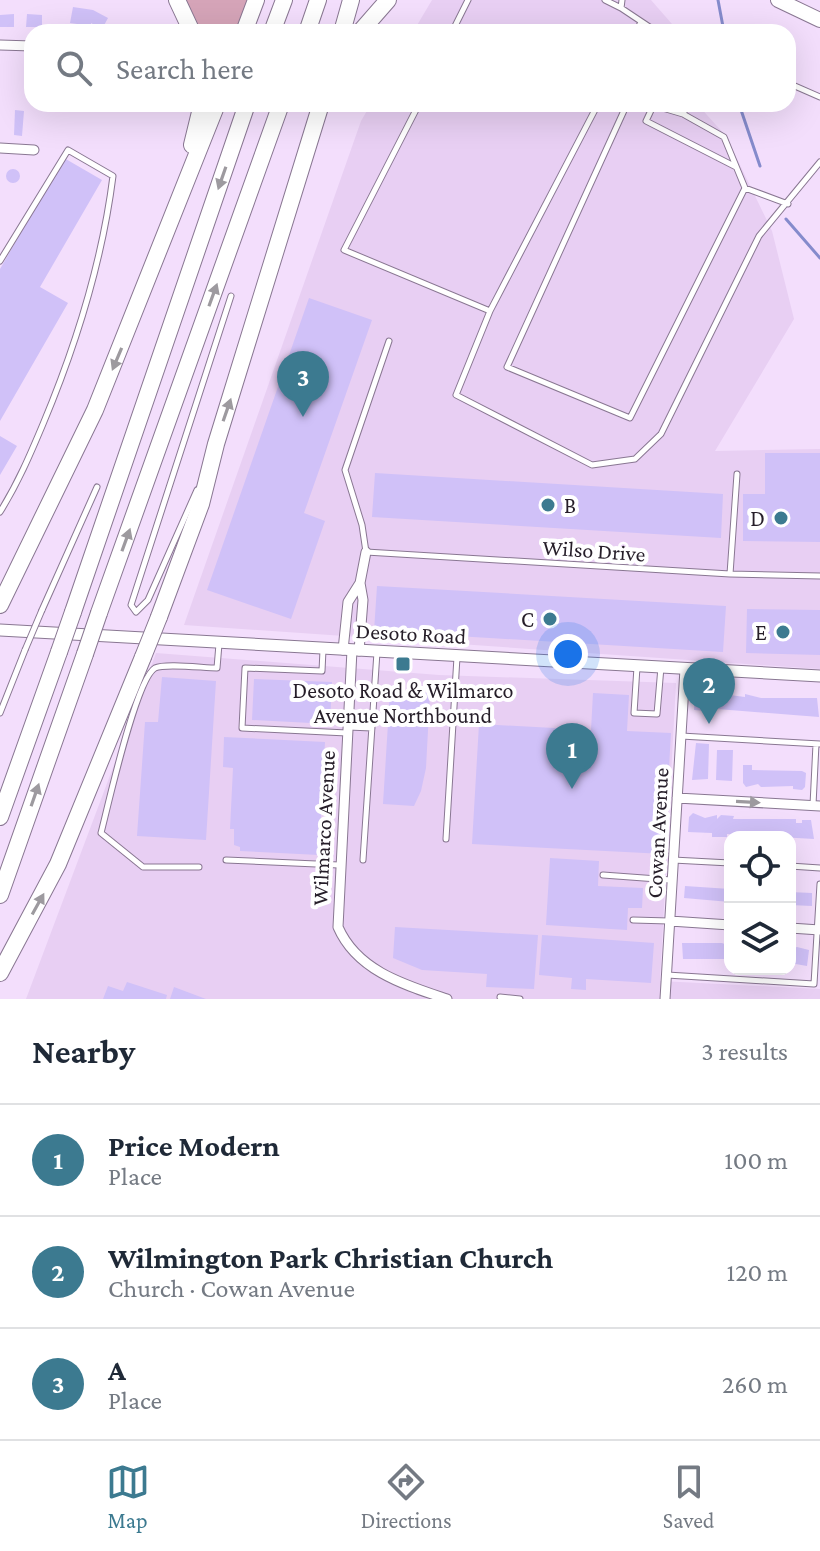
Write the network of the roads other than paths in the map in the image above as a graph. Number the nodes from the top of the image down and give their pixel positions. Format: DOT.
graph roads {
  1 [pos="177,0"];
  2 [pos="256,0"];
  3 [pos="284,0"];
  4 [pos="318,0"];
  5 [pos="351,0"];
  6 [pos="388,0"];
  7 [pos="468,0"];
  8 [pos="605,0"];
  9 [pos="622,0"];
  10 [pos="778,0"];
  11 [pos="621,8"];
  12 [pos="820,20"];
  13 [pos="641,22"];
  14 [pos="188,24"];
  15 [pos="247,24"];
  16 [pos="275,24"];
  17 [pos="310,24"];
  18 [pos="344,24"];
  19 [pos="367,24"];
  20 [pos="456,24"];
  21 [pos="644,24"];
  22 [pos="0,45"];
  23 [pos="24,46"];
  24 [pos="796,86"];
  25 [pos="820,97"];
  26 [pos="200,112"];
  27 [pos="214,112"];
  28 [pos="244,112"];
  29 [pos="278,112"];
  30 [pos="320,112"];
  31 [pos="415,112"];
  32 [pos="594,112"];
  33 [pos="623,112"];
  34 [pos="651,112"];
  35 [pos="679,112"];
  36 [pos="683,114"];
  37 [pos="0,148"];
  38 [pos="34,150"];
  39 [pos="820,162"];
  40 [pos="737,168"];
  41 [pos="745,188"];
  42 [pos="788,204"];
  43 [pos="0,261"];
  44 [pos="231,296"];
  45 [pos="490,311"];
  46 [pos="130,327"];
  47 [pos="389,341"];
  48 [pos="216,444"];
  49 [pos="737,474"];
  50 [pos="97,487"];
  51 [pos="0,512"];
  52 [pos="366,552"];
  53 [pos="730,574"];
  54 [pos="820,576"];
  55 [pos="360,583"];
  56 [pos="0,605"];
  57 [pos="0,630"];
  58 [pos="219,643"];
  59 [pos="323,649"];
  60 [pos="351,650"];
  61 [pos="377,651"];
  62 [pos="457,656"];
  63 [pos="637,666"];
  64 [pos="661,667"];
  65 [pos="685,669"];
  66 [pos="820,676"];
  67 [pos="0,713"];
  68 [pos="372,728"];
  69 [pos="347,730"];
  70 [pos="681,736"];
  71 [pos="818,744"];
  72 [pos="677,798"];
  73 [pos="816,806"];
  74 [pos="0,817"];
  75 [pos="446,839"];
  76 [pos="226,860"];
  77 [pos="363,860"];
  78 [pos="673,860"];
  79 [pos="724,863"];
  80 [pos="339,865"];
  81 [pos="796,866"];
  82 [pos="199,867"];
  83 [pos="820,868"];
  84 [pos="603,875"];
  85 [pos="672,880"];
  86 [pos="820,884"];
  87 [pos="0,895"];
  88 [pos="633,920"];
  89 [pos="670,921"];
  90 [pos="724,925"];
  91 [pos="796,928"];
  92 [pos="819,930"];
  93 [pos="0,973"];
  94 [pos="666,975"];
  95 [pos="500,997"];
  96 [pos="447,999"];
  97 [pos="520,999"];
  98 [pos="665,999"];
  1 -- 14 [label="highway"];
  2 -- 15 [label="highway"];
  3 -- 16 [label="highway"];
  4 -- 17 [label="highway"];
  5 -- 18 [label="highway"];
  6 -- 19 [label="highway"];
  7 -- 20 [label="lane"];
  8 -- 11 [label="lane"];
  9 -- 11 [label="lane"];
  10 -- 12 [label="main road"];
  11 -- 13 [label="lane"];
  13 -- 21 [label="lane"];
  22 -- 23 [label="street"];
  24 -- 25 [label="lane"];
  26 -- 46 [label="highway"];
  27 -- 46 [label="highway"];
  28 -- 74 [label="highway, one-way, bridge"];
  87 -- 29 [label="highway, one-way, bridge"];
  48 -- 30 [label="highway, one-way"];
  31 -- 45 [label="lane"];
  32 -- 45 [label="lane"];
  33 -- 41 [label="lane"];
  34 -- 40 [label="lane"];
  35 -- 36 [label="lane"];
  36 -- 40 [label="lane"];
  37 -- 38 [label="street"];
  39 -- 42 [label="lane"];
  40 -- 41 [label="lane"];
  41 -- 42 [label="lane"];
  42 -- 45 [label="lane"];
  43 -- 51 [label="lane"];
  44 -- 48 [label="lane"];
  46 -- 56 [label="highway, one-way"];
  47 -- 52 [label="lane, Wilmarco Avenue"];
  93 -- 48 [label="highway, one-way, bridge"];
  49 -- 53 [label="lane"];
  50 -- 67 [label="lane, bridge"];
  52 -- 53 [label="lane, Wilso Drive"];
  52 -- 55 [label="street, Wilmarco Avenue"];
  53 -- 54 [label="lane, Wilso Drive"];
  55 -- 60 [label="street, Wilmarco Avenue"];
  55 -- 60 [label="street, Wilmarco Avenue"];
  57 -- 58 [label="street, Desoto Road"];
  58 -- 59 [label="street, Desoto Road"];
  58 -- 82 [label="lane"];
  59 -- 60 [label="street, Desoto Road"];
  59 -- 69 [label="lane"];
  60 -- 61 [label="street, Desoto Road"];
  60 -- 69 [label="street, Wilmarco Avenue"];
  61 -- 62 [label="street, Desoto Road"];
  61 -- 68 [label="lane"];
  62 -- 63 [label="street, Desoto Road"];
  62 -- 75 [label="lane"];
  63 -- 64 [label="street, Desoto Road"];
  63 -- 64 [label="lane"];
  64 -- 65 [label="street, Desoto Road"];
  65 -- 66 [label="street, Desoto Road"];
  65 -- 70 [label="street, Cowan Avenue"];
  68 -- 69 [label="lane"];
  68 -- 77 [label="lane"];
  69 -- 80 [label="street, Wilmarco Avenue"];
  70 -- 71 [label="lane"];
  70 -- 72 [label="street, Cowan Avenue"];
  71 -- 73 [label="lane"];
  72 -- 73 [label="street, one-way"];
  72 -- 78 [label="street, Cowan Avenue"];
  76 -- 80 [label="lane"];
  78 -- 79 [label="lane"];
  78 -- 85 [label="street, Cowan Avenue"];
  80 -- 96 [label="street, Wilmarco Avenue"];
  81 -- 83 [label="lane"];
  84 -- 85 [label="lane"];
  85 -- 89 [label="street, Cowan Avenue"];
  86 -- 92 [label="lane"];
  88 -- 89 [label="lane"];
  89 -- 90 [label="street"];
  89 -- 94 [label="street, Cowan Avenue"];
  91 -- 92 [label="street"];
  92 -- 94 [label="lane"];
  94 -- 98 [label="street, Cowan Avenue"];
  95 -- 97 [label="lane"];
}
